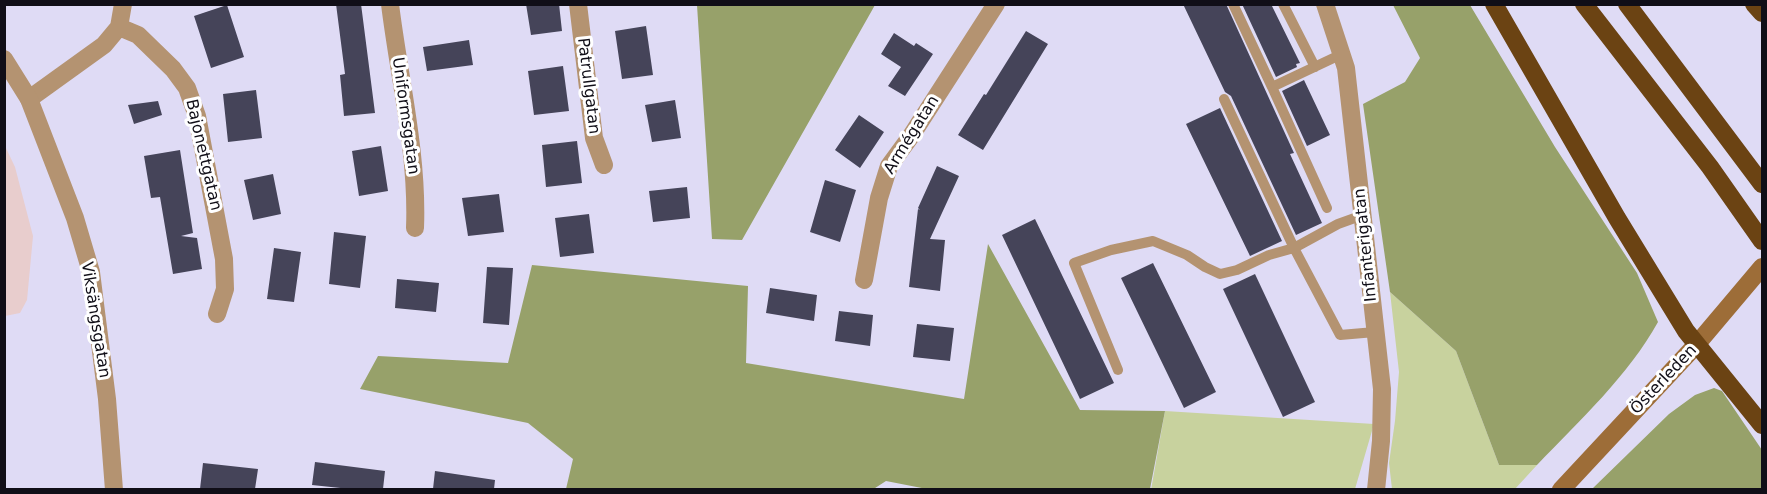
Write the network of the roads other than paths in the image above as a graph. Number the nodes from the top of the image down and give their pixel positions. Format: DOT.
graph roads {
  1 [pos="123,4"];
  2 [pos="390,4"];
  3 [pos="578,4"];
  4 [pos="996,4"];
  5 [pos="1233,4"];
  6 [pos="1283,4"];
  7 [pos="1325,4"];
  8 [pos="1494,4"];
  9 [pos="1584,4"];
  10 [pos="1627,4"];
  11 [pos="1754,4"];
  12 [pos="1762,13"];
  13 [pos="119,27"];
  14 [pos="1342,54"];
  15 [pos="4,59"];
  16 [pos="1315,67"];
  17 [pos="1272,87"];
  18 [pos="29,99"];
  19 [pos="1224,99"];
  20 [pos="604,165"];
  21 [pos="1762,184"];
  22 [pos="1328,207"];
  23 [pos="1363,215"];
  24 [pos="415,228"];
  25 [pos="1762,241"];
  26 [pos="1294,248"];
  27 [pos="1762,267"];
  28 [pos="864,280"];
  29 [pos="216,314"];
  30 [pos="1375,332"];
  31 [pos="1697,344"];
  32 [pos="1118,370"];
  33 [pos="1762,425"];
  34 [pos="114,489"];
  35 [pos="1376,489"];
  36 [pos="1561,489"];
  1 -- 13 [label="street"];
  2 -- 24 [label="street, Uniformsgatan"];
  3 -- 20 [label="street, Patrullgatan"];
  4 -- 28 [label="street, Armégatan"];
  5 -- 17 [label="lane"];
  6 -- 16 [label="lane"];
  7 -- 14 [label="street, Infanterigatan"];
  8 -- 31 [label="highway"];
  9 -- 25 [label="highway"];
  10 -- 21 [label="highway"];
  11 -- 12 [label="highway"];
  13 -- 18 [label="street"];
  13 -- 29 [label="street, Bajonettgatan"];
  14 -- 16 [label="lane"];
  14 -- 23 [label="street, Infanterigatan"];
  15 -- 18 [label="street, Viksängsgatan"];
  16 -- 17 [label="lane"];
  17 -- 22 [label="lane"];
  18 -- 34 [label="street, Viksängsgatan"];
  19 -- 26 [label="lane"];
  23 -- 26 [label="lane"];
  23 -- 30 [label="street, Infanterigatan"];
  26 -- 30 [label="lane"];
  26 -- 32 [label="lane"];
  27 -- 31 [label="main road, Österleden"];
  30 -- 35 [label="street, Infanterigatan"];
  31 -- 33 [label="highway"];
  31 -- 36 [label="main road, Österleden"];
}
